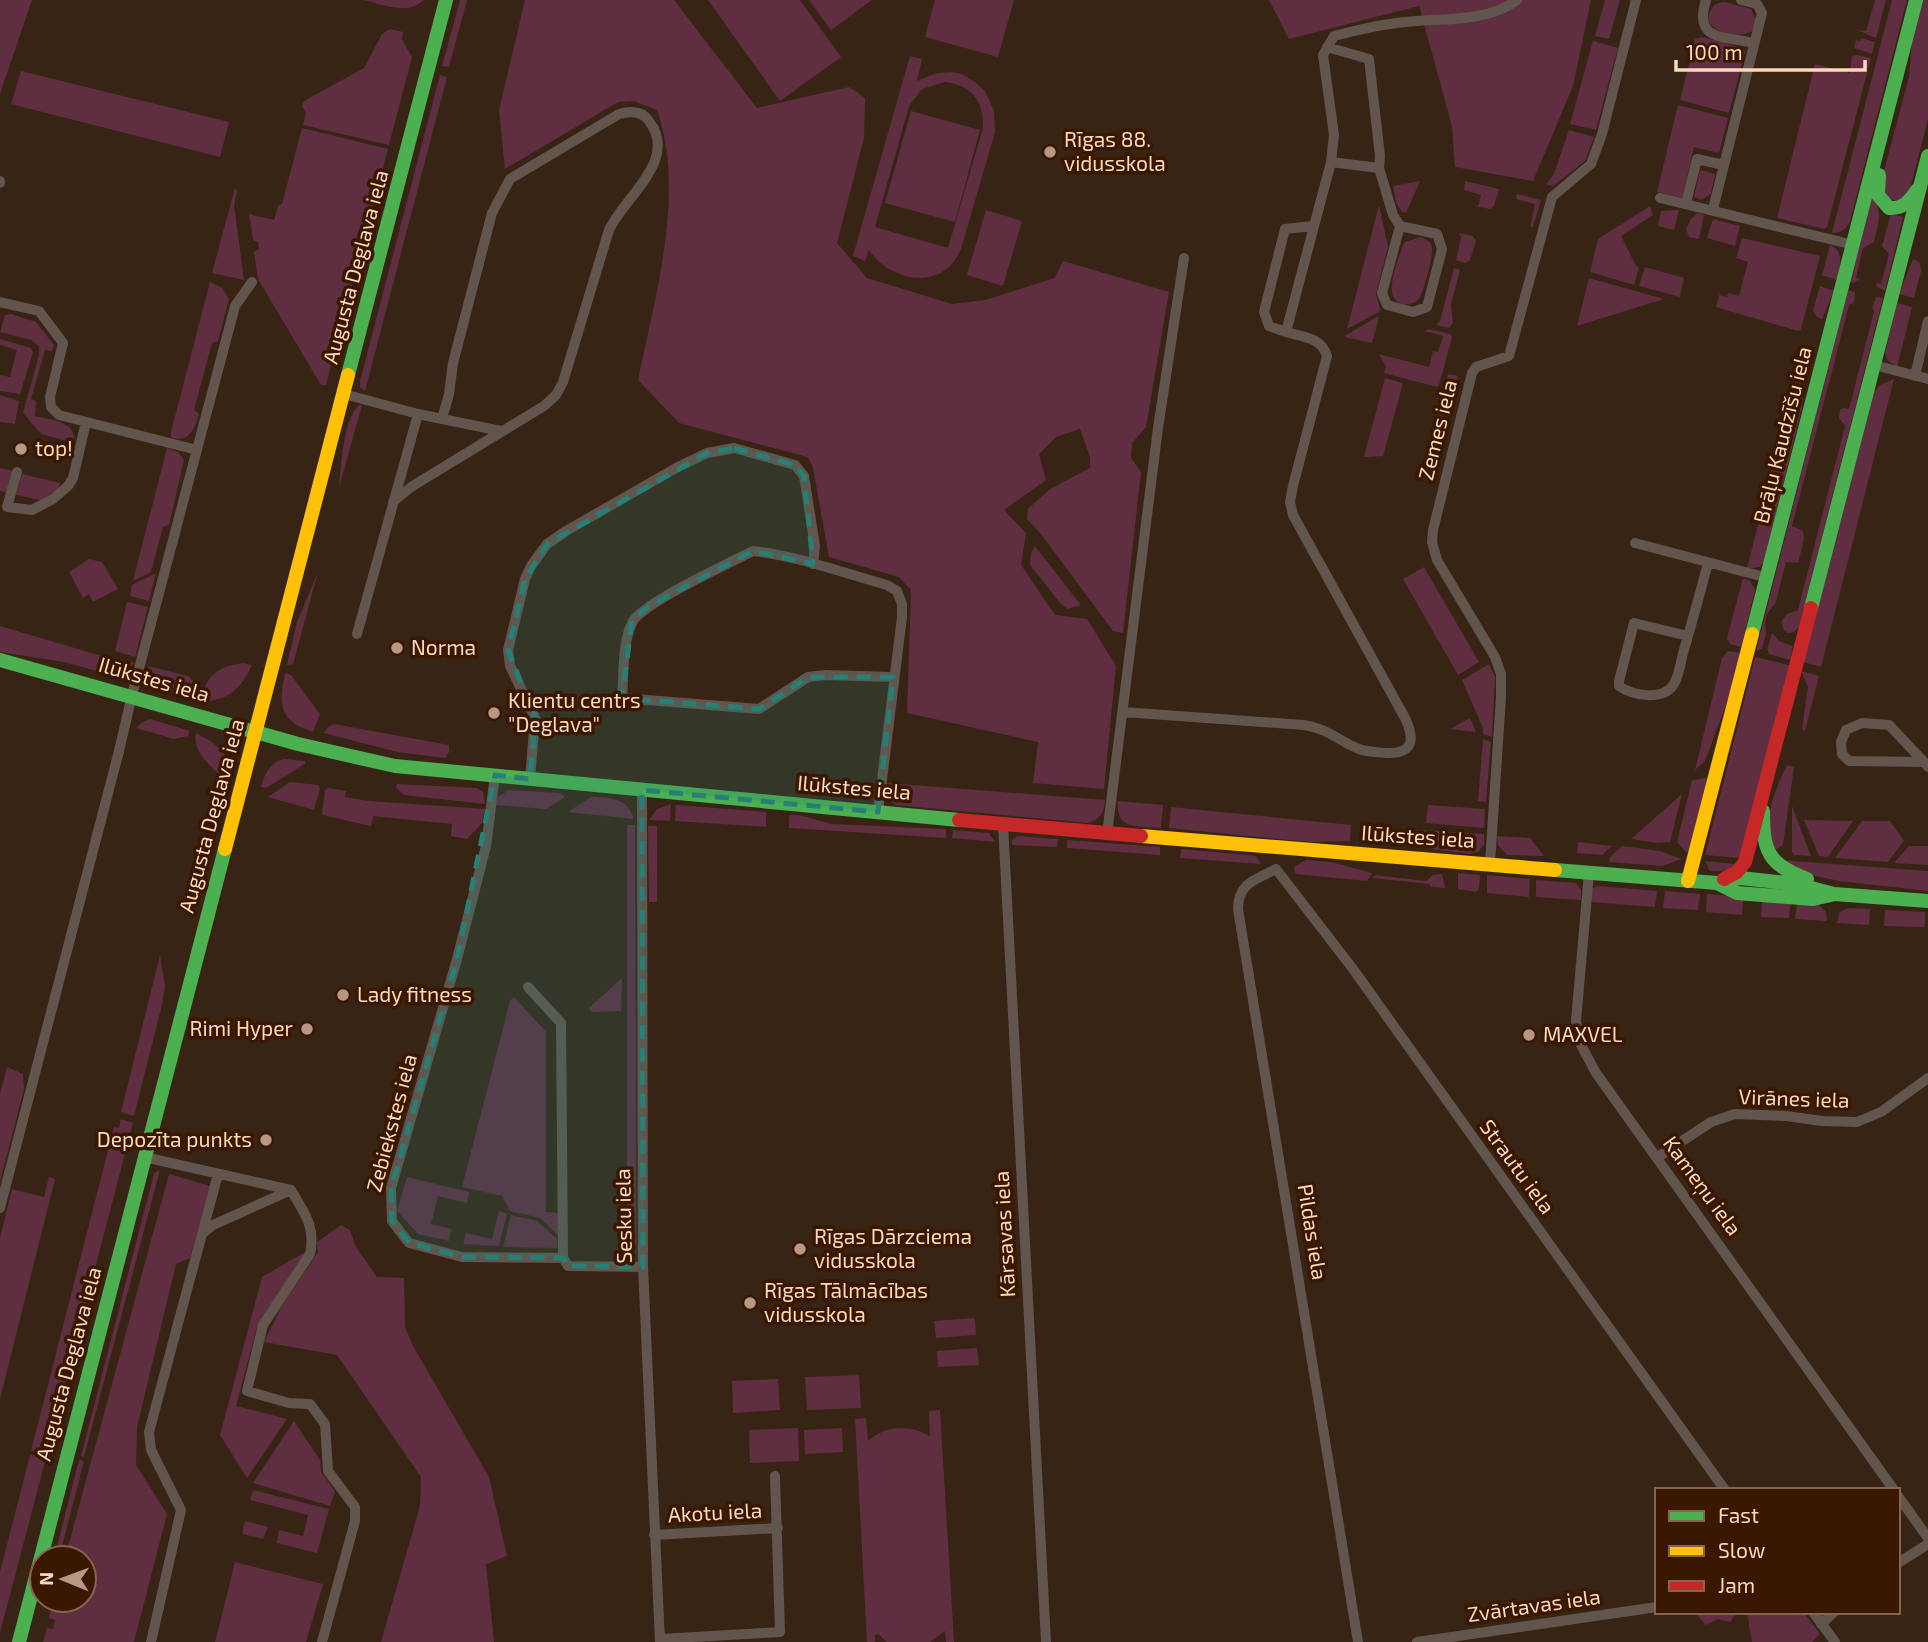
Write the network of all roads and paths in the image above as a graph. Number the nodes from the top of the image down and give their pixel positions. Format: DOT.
graph roads {
  1 [pos="446,0"];
  2 [pos="1517,0"];
  3 [pos="1636,0"];
  4 [pos="1706,0"];
  5 [pos="1741,0"];
  6 [pos="1916,0"];
  7 [pos="1754,43"];
  8 [pos="1327,47"];
  9 [pos="1901,61"];
  10 [pos="1928,156"];
  11 [pos="1331,162"];
  12 [pos="1724,165"];
  13 [pos="1379,168"];
  14 [pos="1920,186"];
  15 [pos="1660,198"];
  16 [pos="1686,203"];
  17 [pos="1713,209"];
  18 [pos="1313,226"];
  19 [pos="1401,226"];
  20 [pos="1854,245"];
  21 [pos="1184,258"];
  22 [pos="252,282"];
  23 [pos="0,302"];
  24 [pos="1928,321"];
  25 [pos="1286,331"];
  26 [pos="1874,365"];
  27 [pos="1915,376"];
  28 [pos="1928,379"];
  29 [pos="344,394"];
  30 [pos="418,414"];
  31 [pos="442,419"];
  32 [pos="86,422"];
  33 [pos="501,431"];
  34 [pos="197,450"];
  35 [pos="17,472"];
  36 [pos="393,502"];
  37 [pos="1635,542"];
  38 [pos="1709,563"];
  39 [pos="813,564"];
  40 [pos="1768,578"];
  41 [pos="357,634"];
  42 [pos="1688,636"];
  43 [pos="0,660"];
  44 [pos="893,677"];
  45 [pos="132,695"];
  46 [pos="1123,712"];
  47 [pos="256,731"];
  48 [pos="1926,765"];
  49 [pos="495,775"];
  50 [pos="530,779"];
  51 [pos="642,790"];
  52 [pos="1763,796"];
  53 [pos="877,812"];
  54 [pos="1003,824"];
  55 [pos="1107,834"];
  56 [pos="1278,847"];
  57 [pos="1490,863"];
  58 [pos="1276,869"];
  59 [pos="1589,873"];
  60 [pos="1688,881"];
  61 [pos="1717,883"];
  62 [pos="1834,894"];
  63 [pos="1928,901"];
  64 [pos="528,987"];
  65 [pos="1928,1078"];
  66 [pos="144,1157"];
  67 [pos="1658,1157"];
  68 [pos="218,1174"];
  69 [pos="291,1190"];
  70 [pos="0,1208"];
  71 [pos="202,1234"];
  72 [pos="563,1258"];
  73 [pos="643,1267"];
  74 [pos="775,1476"];
  75 [pos="1724,1488"];
  76 [pos="1893,1488"];
  77 [pos="1900,1499"];
  78 [pos="778,1528"];
  79 [pos="654,1535"];
  80 [pos="1928,1538"];
  81 [pos="1928,1544"];
  82 [pos="1900,1562"];
  83 [pos="1655,1607"];
  84 [pos="1814,1614"];
  85 [pos="1833,1614"];
  86 [pos="1821,1624"];
  87 [pos="660,1641"];
  88 [pos="19,1642"];
  89 [pos="151,1642"];
  90 [pos="323,1642"];
  91 [pos="1046,1642"];
  92 [pos="1358,1642"];
  93 [pos="1417,1642"];
  94 [pos="1835,1642"];
  1 -- 29 [label="street, Augusta Deglava iela"];
  2 -- 8 [label="street"];
  3 -- 57 [label="street, Zemes iela"];
  4 -- 7 [label="street"];
  5 -- 7 [label="street"];
  6 -- 9 [label="street, Brāļu Kaudzīšu iela"];
  7 -- 12 [label="street"];
  8 -- 11 [label="street"];
  8 -- 13 [label="street"];
  9 -- 14 [label="street"];
  9 -- 20 [label="street, Brāļu Kaudzīšu iela"];
  10 -- 14 [label="street"];
  11 -- 13 [label="street"];
  11 -- 18 [label="street"];
  12 -- 16 [label="street"];
  12 -- 17 [label="street"];
  13 -- 19 [label="street"];
  14 -- 26 [label="street"];
  15 -- 16 [label="street"];
  16 -- 17 [label="street"];
  17 -- 20 [label="street"];
  18 -- 25 [label="street"];
  18 -- 25 [label="street"];
  19 -- 19 [label="street"];
  20 -- 40 [label="street, Brāļu Kaudzīšu iela"];
  21 -- 46 [label="street"];
  22 -- 34 [label="street"];
  23 -- 32 [label="street"];
  24 -- 27 [label="street"];
  25 -- 46 [label="street"];
  26 -- 27 [label="street"];
  26 -- 52 [label="street"];
  27 -- 28 [label="street"];
  29 -- 30 [label="street"];
  29 -- 47 [label="street, Augusta Deglava iela"];
  30 -- 31 [label="street"];
  30 -- 36 [label="street"];
  31 -- 33 [label="street"];
  31 -- 33 [label="street"];
  32 -- 34 [label="street"];
  32 -- 35 [label="street"];
  33 -- 36 [label="street"];
  34 -- 45 [label="street"];
  36 -- 41 [label="street"];
  37 -- 38 [label="street"];
  38 -- 40 [label="street"];
  38 -- 42 [label="street"];
  39 -- 44 [label="street"];
  39 -- 44 [label="street"];
  39 -- 50 [label="street"];
  40 -- 60 [label="street, Brāļu Kaudzīšu iela"];
  42 -- 42 [label="street"];
  43 -- 45 [label="street, Ilūkstes iela"];
  44 -- 53 [label="street"];
  45 -- 47 [label="street, Ilūkstes iela"];
  45 -- 70 [label="street"];
  46 -- 55 [label="street"];
  47 -- 49 [label="street, Ilūkstes iela"];
  47 -- 66 [label="street, Augusta Deglava iela"];
  48 -- 48 [label="street"];
  49 -- 50 [label="street, Ilūkstes iela"];
  49 -- 72 [label="street, Zebiekstes iela"];
  50 -- 51 [label="street, Ilūkstes iela"];
  51 -- 53 [label="street, Ilūkstes iela"];
  51 -- 73 [label="street, Sesku iela"];
  52 -- 61 [label="street"];
  52 -- 62 [label="street"];
  53 -- 54 [label="street, Ilūkstes iela"];
  54 -- 55 [label="street, Ilūkstes iela"];
  54 -- 91 [label="street, Kārsavas iela"];
  55 -- 56 [label="street, Ilūkstes iela"];
  56 -- 57 [label="street, Ilūkstes iela"];
  56 -- 58 [label="street"];
  57 -- 59 [label="street, Ilūkstes iela"];
  58 -- 75 [label="street, Strautu iela"];
  58 -- 92 [label="street, Pildas iela"];
  59 -- 60 [label="street, Ilūkstes iela"];
  59 -- 67 [label="street, Kameņu iela"];
  60 -- 61 [label="street, Ilūkstes iela"];
  61 -- 62 [label="street, Ilūkstes iela"];
  62 -- 63 [label="street, Ilūkstes iela"];
  64 -- 72 [label="street"];
  65 -- 67 [label="street, Virānes iela"];
  66 -- 68 [label="street"];
  66 -- 88 [label="street, Augusta Deglava iela"];
  67 -- 76 [label="street, Kameņu iela"];
  68 -- 69 [label="street"];
  68 -- 71 [label="street"];
  69 -- 71 [label="street"];
  69 -- 90 [label="street"];
  71 -- 89 [label="street"];
  72 -- 73 [label="street, Zebiekstes iela"];
  73 -- 79 [label="street, Sesku iela"];
  74 -- 78 [label="street, Akotu iela"];
  77 -- 80 [label="street"];
  78 -- 79 [label="street, Akotu iela"];
  78 -- 87 [label="street, Akotu iela"];
  79 -- 87 [label="street, Sesku iela"];
  81 -- 82 [label="street"];
  83 -- 93 [label="street, Zvārtavas iela"];
  84 -- 86 [label="street"];
  85 -- 86 [label="street"];
  86 -- 94 [label="street"];
}
